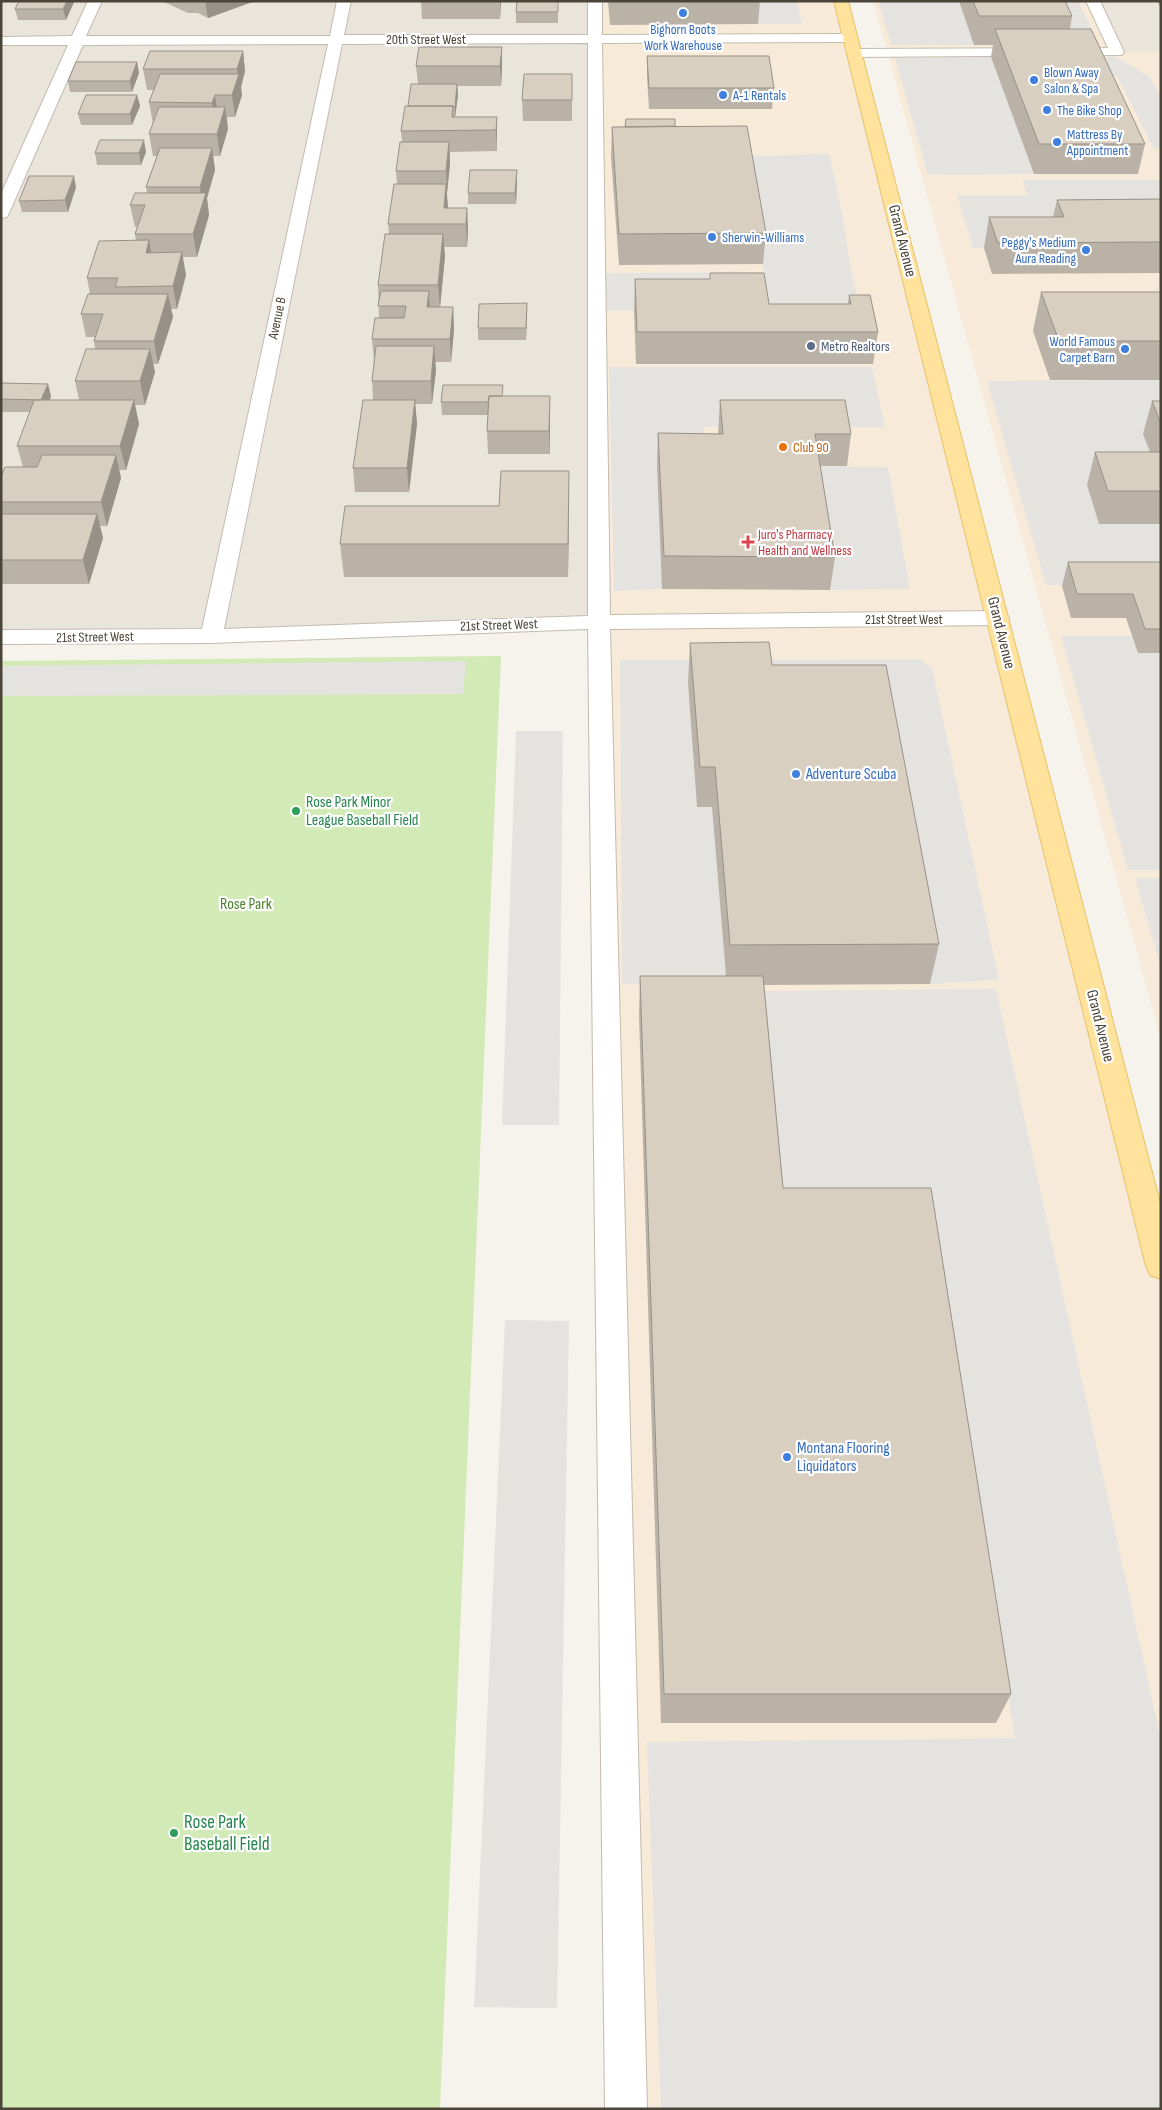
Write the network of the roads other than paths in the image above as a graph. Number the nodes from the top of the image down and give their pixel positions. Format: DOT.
graph roads {
  1 [pos="94,1"];
  2 [pos="344,1"];
  3 [pos="595,1"];
  4 [pos="841,1"];
  5 [pos="1093,1"];
  6 [pos="595,38"];
  7 [pos="335,39"];
  8 [pos="1,41"];
  9 [pos="76,41"];
  10 [pos="852,46"];
  11 [pos="1,213"];
  12 [pos="998,618"];
  13 [pos="599,622"];
  14 [pos="212,636"];
  15 [pos="1,638"];
  16 [pos="1161,1266"];
  17 [pos="626,2109"];
  1 -- 9 [label="street"];
  2 -- 7 [label="street, Avenue B"];
  3 -- 6 [label="street"];
  4 -- 10 [label="main road, Grand Avenue"];
  5 -- 10 [label="street, 20th Street West"];
  6 -- 7 [label="street, 20th Street West"];
  6 -- 10 [label="street, 20th Street West"];
  6 -- 13 [label="street"];
  7 -- 9 [label="street, 20th Street West"];
  7 -- 14 [label="street, Avenue B"];
  8 -- 9 [label="street, 20th Street West"];
  9 -- 11 [label="street"];
  10 -- 12 [label="main road, Grand Avenue"];
  12 -- 13 [label="street, 21st Street West"];
  12 -- 16 [label="main road, Grand Avenue"];
  13 -- 14 [label="street, 21st Street West"];
  13 -- 17 [label="street"];
  14 -- 15 [label="street, 21st Street West"];
}
